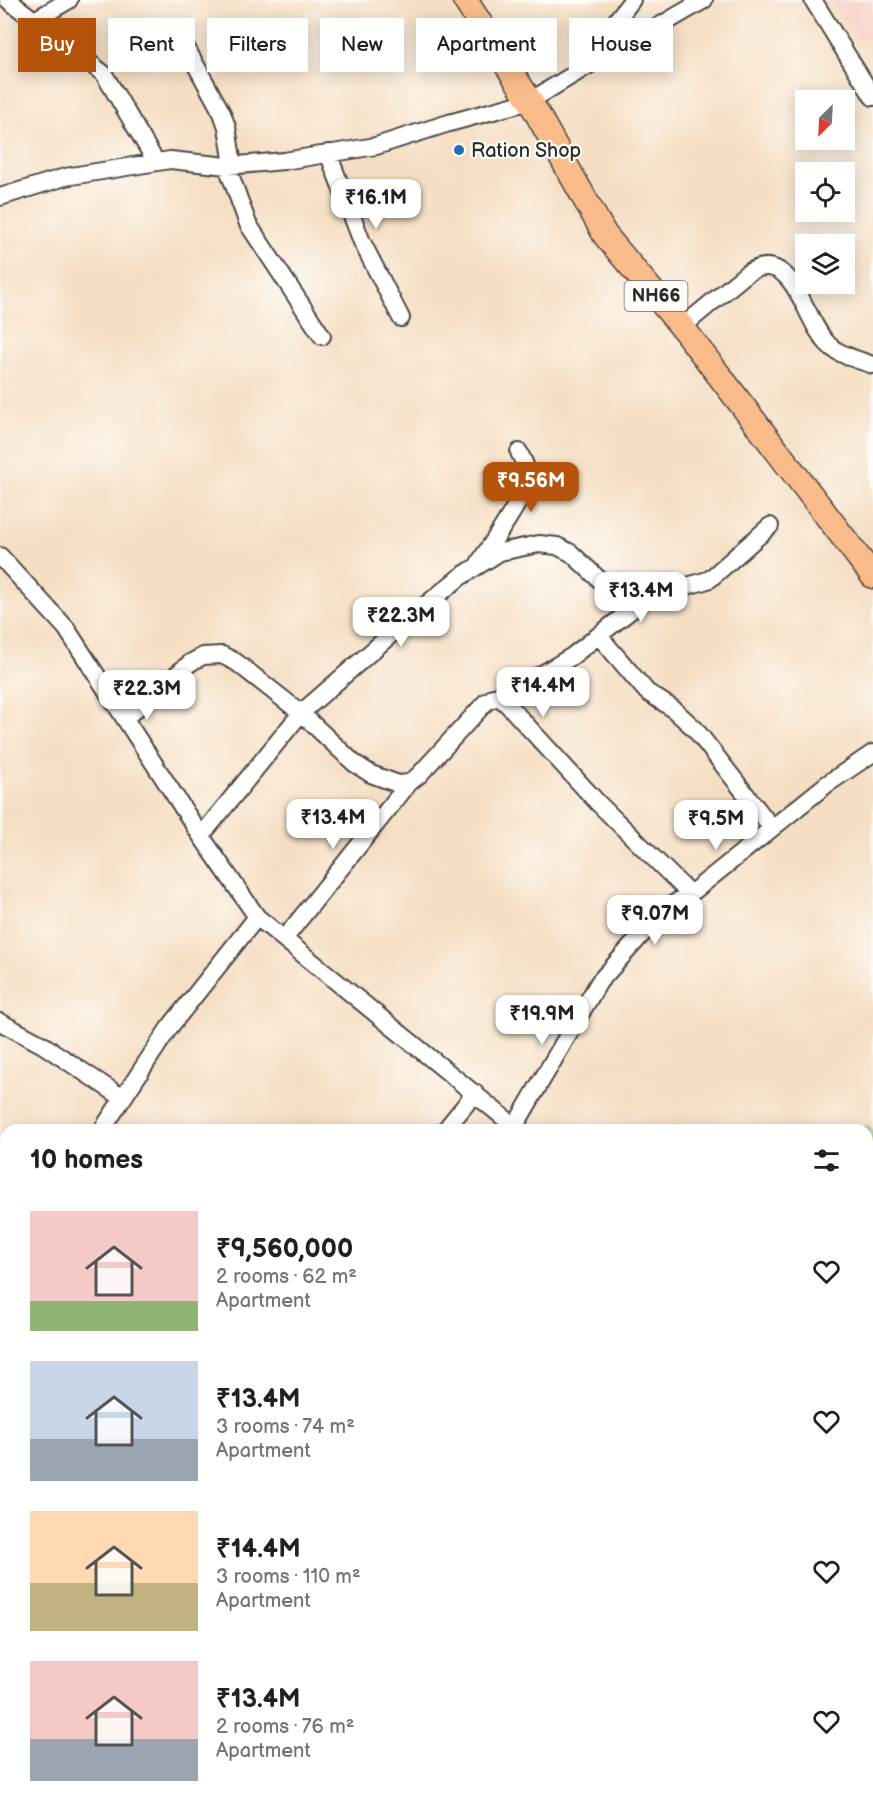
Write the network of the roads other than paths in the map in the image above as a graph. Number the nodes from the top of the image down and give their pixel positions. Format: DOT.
graph roads {
  1 [pos="8,0"];
  2 [pos="69,0"];
  3 [pos="465,0"];
  4 [pos="632,0"];
  5 [pos="704,0"];
  6 [pos="813,0"];
  7 [pos="29,18"];
  8 [pos="38,18"];
  9 [pos="618,18"];
  10 [pos="673,18"];
  11 [pos="195,64"];
  12 [pos="96,68"];
  13 [pos="578,72"];
  14 [pos="873,97"];
  15 [pos="530,101"];
  16 [pos="328,153"];
  17 [pos="156,162"];
  18 [pos="230,165"];
  19 [pos="0,197"];
  20 [pos="401,318"];
  21 [pos="682,327"];
  22 [pos="322,336"];
  23 [pos="873,365"];
  24 [pos="519,452"];
  25 [pos="770,526"];
  26 [pos="0,556"];
  27 [pos="477,566"];
  28 [pos="873,576"];
  29 [pos="635,606"];
  30 [pos="599,636"];
  31 [pos="493,697"];
  32 [pos="301,713"];
  33 [pos="125,718"];
  34 [pos="873,753"];
  35 [pos="409,783"];
  36 [pos="772,828"];
  37 [pos="201,836"];
  38 [pos="694,891"];
  39 [pos="257,917"];
  40 [pos="285,939"];
  41 [pos="0,1022"];
  42 [pos="475,1093"];
  43 [pos="123,1098"];
  44 [pos="106,1124"];
  45 [pos="450,1124"];
  46 [pos="512,1124"];
  47 [pos="519,1124"];
  1 -- 7 [label="street"];
  2 -- 8 [label="street"];
  3 -- 15 [label="highway, NH66 / NH66"];
  4 -- 9 [label="street"];
  5 -- 10 [label="street"];
  6 -- 14 [label="street"];
  11 -- 18 [label="street"];
  12 -- 17 [label="street"];
  13 -- 15 [label="street"];
  15 -- 16 [label="street"];
  15 -- 21 [label="highway, NH66 / NH66"];
  16 -- 18 [label="street"];
  16 -- 20 [label="street"];
  17 -- 18 [label="street"];
  17 -- 19 [label="street"];
  18 -- 22 [label="street"];
  21 -- 23 [label="street"];
  21 -- 28 [label="highway, NH66 / NH66"];
  24 -- 27 [label="street"];
  25 -- 29 [label="street"];
  26 -- 33 [label="street"];
  27 -- 29 [label="street"];
  27 -- 32 [label="street"];
  29 -- 30 [label="street"];
  30 -- 31 [label="street"];
  30 -- 36 [label="street"];
  31 -- 35 [label="street"];
  31 -- 38 [label="street"];
  32 -- 33 [label="street"];
  32 -- 35 [label="street"];
  32 -- 37 [label="street"];
  33 -- 37 [label="street"];
  34 -- 36 [label="street"];
  35 -- 40 [label="street"];
  36 -- 38 [label="street"];
  37 -- 39 [label="street"];
  38 -- 47 [label="street"];
  39 -- 40 [label="street"];
  39 -- 43 [label="street"];
  40 -- 42 [label="street"];
  41 -- 43 [label="street"];
  42 -- 45 [label="street"];
  42 -- 46 [label="street"];
  43 -- 44 [label="street"];
}
